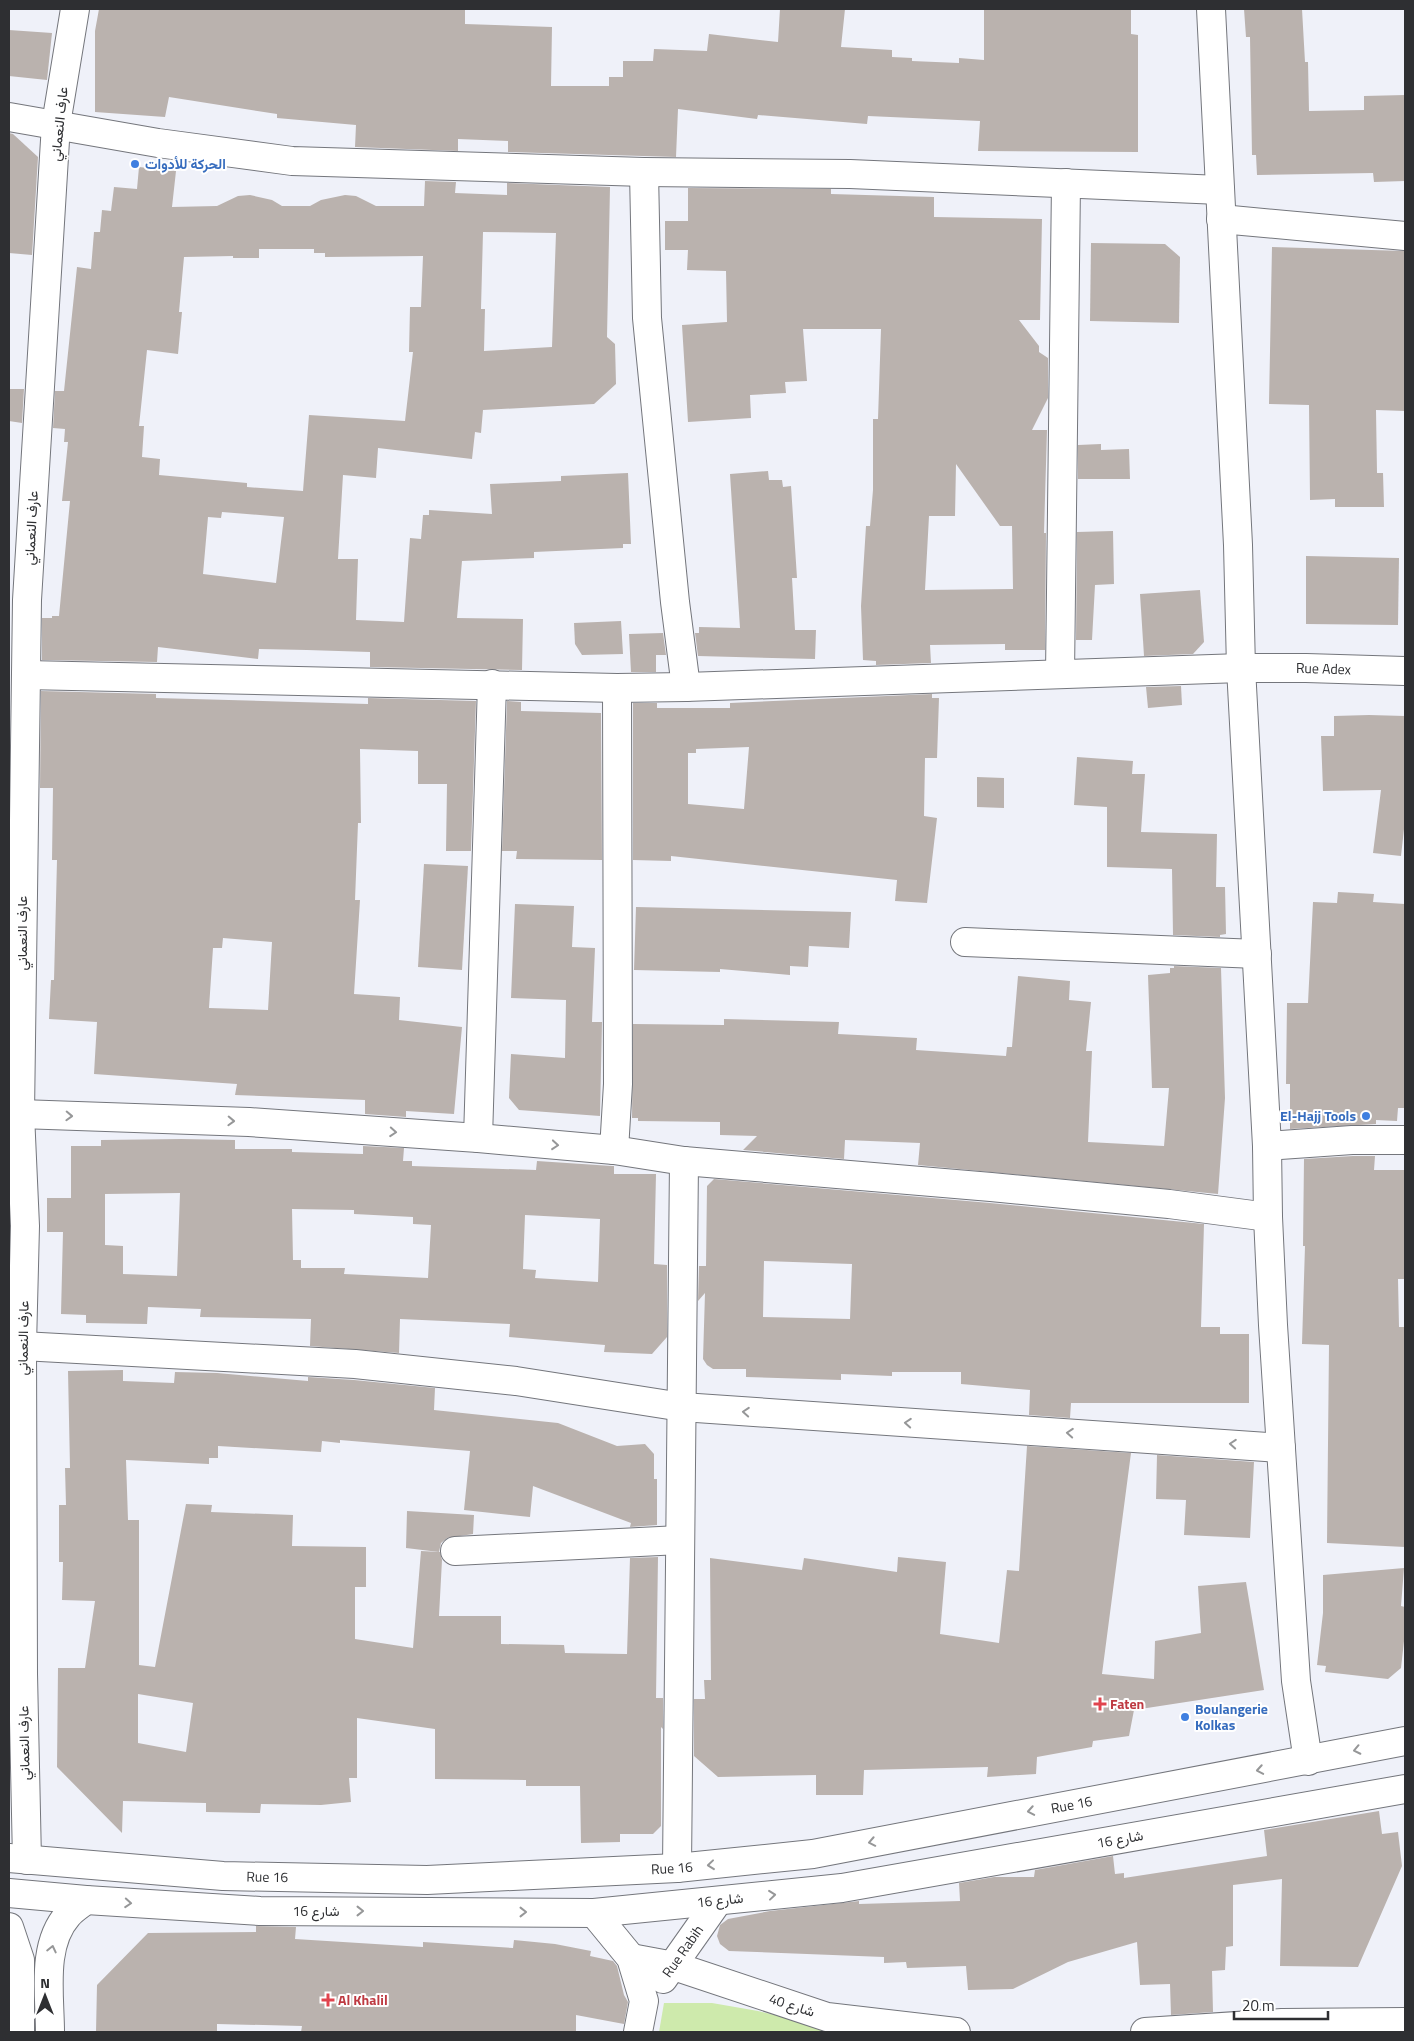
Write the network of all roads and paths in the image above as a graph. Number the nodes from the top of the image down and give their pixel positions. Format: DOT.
graph roads {
  1 [pos="75,9"];
  2 [pos="1211,9"];
  3 [pos="9,117"];
  4 [pos="56,124"];
  5 [pos="644,172"];
  6 [pos="1066,182"];
  7 [pos="1220,190"];
  8 [pos="1221,219"];
  9 [pos="1405,236"];
  10 [pos="18,599"];
  11 [pos="1241,668"];
  12 [pos="1405,671"];
  13 [pos="1060,674"];
  14 [pos="26,675"];
  15 [pos="492,684"];
  16 [pos="686,687"];
  17 [pos="617,688"];
  18 [pos="965,942"];
  19 [pos="1257,954"];
  20 [pos="15,1015"];
  21 [pos="20,1114"];
  22 [pos="478,1138"];
  23 [pos="1405,1140"];
  24 [pos="1267,1146"];
  25 [pos="614,1150"];
  26 [pos="684,1161"];
  27 [pos="1268,1217"];
  28 [pos="17,1225"];
  29 [pos="22,1346"];
  30 [pos="682,1407"];
  31 [pos="1281,1448"];
  32 [pos="680,1540"];
  33 [pos="454,1551"];
  34 [pos="1405,1741"];
  35 [pos="1308,1761"];
  36 [pos="1405,1790"];
  37 [pos="18,1859"];
  38 [pos="677,1868"];
  39 [pos="18,1894"];
  40 [pos="86,1900"];
  41 [pos="718,1901"];
  42 [pos="594,1913"];
  43 [pos="9,1927"];
  44 [pos="631,1958"];
  45 [pos="674,1966"];
  46 [pos="644,2001"];
  47 [pos="1405,2022"];
  48 [pos="20,2032"];
  49 [pos="50,2032"];
  50 [pos="638,2032"];
  51 [pos="956,2032"];
  52 [pos="1145,2032"];
  1 -- 4 [label="street, عارف النعماني"];
  2 -- 7 [label="street"];
  3 -- 4 [label="street"];
  4 -- 5 [label="street"];
  4 -- 10 [label="street, عارف النعماني"];
  5 -- 6 [label="street"];
  5 -- 16 [label="street"];
  6 -- 7 [label="street"];
  6 -- 13 [label="street"];
  7 -- 8 [label="street"];
  8 -- 9 [label="street"];
  8 -- 11 [label="street"];
  10 -- 14 [label="street, عارف النعماني"];
  11 -- 12 [label="street, Rue Adex"];
  11 -- 13 [label="street, Rue Adex"];
  11 -- 19 [label="street"];
  13 -- 16 [label="street, Rue Adex"];
  14 -- 15 [label="street, Rue Adex"];
  14 -- 20 [label="street, عارف النعماني"];
  15 -- 17 [label="street, Rue Adex"];
  15 -- 22 [label="street"];
  16 -- 17 [label="street, Rue Adex"];
  17 -- 25 [label="street"];
  18 -- 19 [label="street"];
  19 -- 24 [label="street"];
  20 -- 21 [label="street, عارف النعماني"];
  21 -- 22 [label="street, one-way"];
  21 -- 28 [label="street, عارف النعماني"];
  22 -- 25 [label="street, one-way"];
  23 -- 24 [label="street"];
  24 -- 27 [label="street"];
  25 -- 26 [label="street"];
  26 -- 27 [label="street"];
  26 -- 30 [label="street"];
  27 -- 31 [label="street"];
  28 -- 29 [label="street, عارف النعماني"];
  29 -- 30 [label="street"];
  29 -- 37 [label="street, عارف النعماني"];
  31 -- 30 [label="street, one-way"];
  30 -- 32 [label="street"];
  31 -- 35 [label="street"];
  32 -- 33 [label="street"];
  32 -- 38 [label="street"];
  34 -- 35 [label="street, Rue 16, one-way"];
  35 -- 38 [label="street, Rue 16, one-way"];
  41 -- 36 [label="street, شارع 16, one-way"];
  37 -- 38 [label="street, Rue 16"];
  39 -- 40 [label="street, شارع 16"];
  40 -- 42 [label="street, شارع 16, one-way"];
  49 -- 40 [label="street, one-way"];
  41 -- 42 [label="street, شارع 16"];
  41 -- 45 [label="street, Rue Rabih"];
  42 -- 44 [label="street, Rue Rabih"];
  43 -- 48 [label="street"];
  44 -- 45 [label="street, شارع 40"];
  44 -- 46 [label="street, Rue Rabih"];
  45 -- 46 [label="street, Rue Rabih"];
  45 -- 51 [label="street, شارع 40"];
  46 -- 50 [label="street, Rue Rabih"];
  47 -- 52 [label="street"];
}
